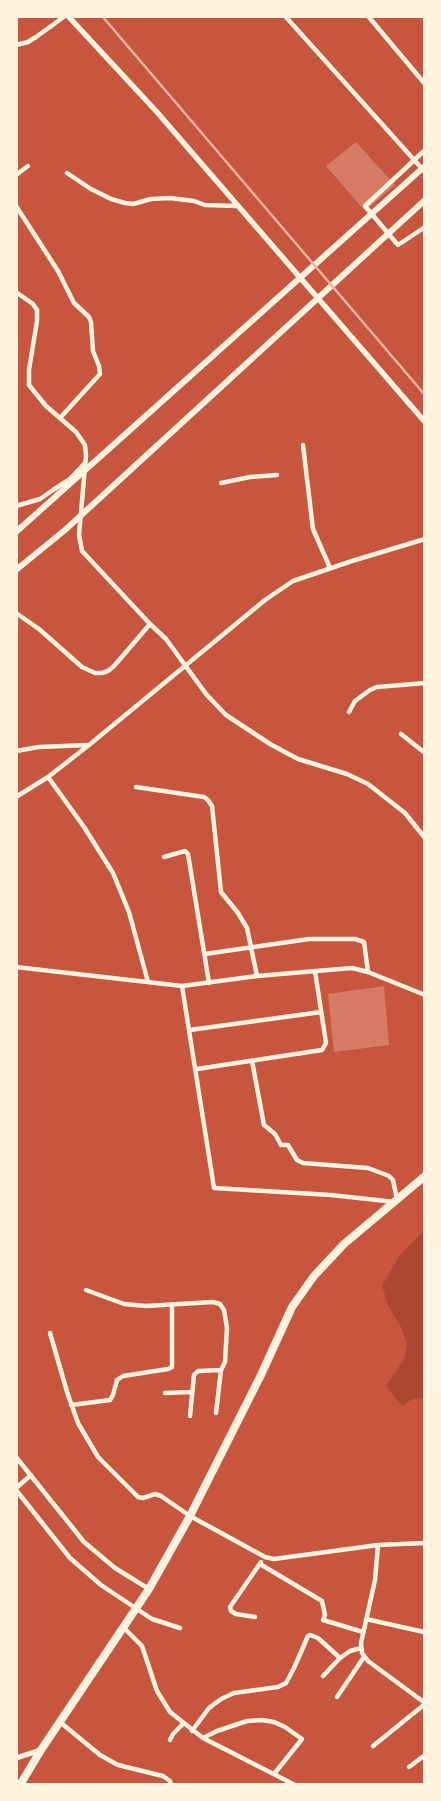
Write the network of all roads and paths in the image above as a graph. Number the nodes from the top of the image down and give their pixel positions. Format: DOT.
graph roads {
  1 [pos="65,16"];
  2 [pos="68,16"];
  3 [pos="286,16"];
  4 [pos="368,16"];
  5 [pos="16,45"];
  6 [pos="424,82"];
  7 [pos="425,150"];
  8 [pos="414,160"];
  9 [pos="28,166"];
  10 [pos="425,166"];
  11 [pos="425,172"];
  12 [pos="67,173"];
  13 [pos="16,175"];
  14 [pos="425,200"];
  15 [pos="16,206"];
  16 [pos="238,206"];
  17 [pos="425,227"];
  18 [pos="16,292"];
  19 [pos="60,418"];
  20 [pos="425,422"];
  21 [pos="303,445"];
  22 [pos="85,463"];
  23 [pos="277,475"];
  24 [pos="221,483"];
  25 [pos="16,506"];
  26 [pos="16,532"];
  27 [pos="425,539"];
  28 [pos="330,568"];
  29 [pos="16,570"];
  30 [pos="16,613"];
  31 [pos="150,624"];
  32 [pos="186,667"];
  33 [pos="425,683"];
  34 [pos="349,712"];
  35 [pos="401,734"];
  36 [pos="89,745"];
  37 [pos="16,751"];
  38 [pos="425,753"];
  39 [pos="48,777"];
  40 [pos="136,787"];
  41 [pos="16,797"];
  42 [pos="425,838"];
  43 [pos="164,858"];
  44 [pos="252,947"];
  45 [pos="204,954"];
  46 [pos="16,967"];
  47 [pos="315,970"];
  48 [pos="368,972"];
  49 [pos="257,976"];
  50 [pos="148,982"];
  51 [pos="209,983"];
  52 [pos="182,986"];
  53 [pos="425,995"];
  54 [pos="321,1012"];
  55 [pos="190,1030"];
  56 [pos="252,1061"];
  57 [pos="197,1070"];
  58 [pos="425,1176"];
  59 [pos="396,1200"];
  60 [pos="86,1290"];
  61 [pos="172,1305"];
  62 [pos="50,1333"];
  63 [pos="221,1370"];
  64 [pos="192,1392"];
  65 [pos="165,1393"];
  66 [pos="71,1405"];
  67 [pos="216,1413"];
  68 [pos="190,1416"];
  69 [pos="16,1457"];
  70 [pos="31,1475"];
  71 [pos="16,1489"];
  72 [pos="190,1516"];
  73 [pos="425,1543"];
  74 [pos="378,1545"];
  75 [pos="265,1557"];
  76 [pos="260,1564"];
  77 [pos="149,1589"];
  78 [pos="137,1609"];
  79 [pos="255,1617"];
  80 [pos="366,1619"];
  81 [pos="124,1628"];
  82 [pos="180,1628"];
  83 [pos="363,1632"];
  84 [pos="424,1632"];
  85 [pos="361,1648"];
  86 [pos="364,1657"];
  87 [pos="340,1658"];
  88 [pos="323,1676"];
  89 [pos="337,1697"];
  90 [pos="425,1704"];
  91 [pos="60,1722"];
  92 [pos="183,1724"];
  93 [pos="192,1731"];
  94 [pos="203,1738"];
  95 [pos="170,1740"];
  96 [pos="373,1746"];
  97 [pos="41,1750"];
  98 [pos="425,1755"];
  99 [pos="16,1758"];
  100 [pos="408,1767"];
  101 [pos="274,1774"];
  102 [pos="20,1785"];
  103 [pos="171,1785"];
  104 [pos="295,1785"];
  1 -- 5 [label="street"];
  2 -- 16 [label="street"];
  3 -- 8 [label="street"];
  4 -- 6 [label="street"];
  7 -- 8 [label="street"];
  8 -- 11 [label="street"];
  8 -- 17 [label="street"];
  9 -- 13 [label="street"];
  10 -- 26 [label="main road"];
  12 -- 16 [label="street"];
  14 -- 29 [label="main road"];
  15 -- 19 [label="street"];
  16 -- 20 [label="street"];
  18 -- 19 [label="street"];
  19 -- 22 [label="street"];
  21 -- 28 [label="street"];
  22 -- 25 [label="street"];
  22 -- 31 [label="street"];
  23 -- 24 [label="street"];
  27 -- 28 [label="street"];
  28 -- 32 [label="street"];
  30 -- 31 [label="street"];
  31 -- 32 [label="street"];
  32 -- 36 [label="street"];
  32 -- 42 [label="street"];
  33 -- 34 [label="street"];
  35 -- 38 [label="street"];
  36 -- 37 [label="street"];
  36 -- 39 [label="street"];
  39 -- 41 [label="street"];
  39 -- 50 [label="street"];
  40 -- 44 [label="street"];
  43 -- 45 [label="street"];
  44 -- 45 [label="street"];
  44 -- 48 [label="street"];
  44 -- 49 [label="street"];
  45 -- 51 [label="street"];
  46 -- 50 [label="street"];
  47 -- 48 [label="street"];
  47 -- 49 [label="street"];
  47 -- 54 [label="street"];
  48 -- 53 [label="street"];
  49 -- 51 [label="street"];
  50 -- 52 [label="street"];
  51 -- 52 [label="street"];
  52 -- 55 [label="street"];
  54 -- 55 [label="street"];
  54 -- 56 [label="street"];
  55 -- 57 [label="street"];
  56 -- 57 [label="street"];
  56 -- 59 [label="street"];
  57 -- 59 [label="street"];
  58 -- 59 [label="main road"];
  59 -- 72 [label="main road"];
  60 -- 61 [label="street"];
  61 -- 63 [label="street"];
  61 -- 66 [label="street"];
  62 -- 66 [label="street"];
  63 -- 64 [label="street"];
  63 -- 67 [label="street"];
  64 -- 65 [label="street"];
  64 -- 68 [label="street"];
  66 -- 72 [label="street"];
  69 -- 70 [label="street"];
  70 -- 71 [label="street"];
  70 -- 77 [label="street"];
  71 -- 78 [label="street"];
  72 -- 75 [label="street"];
  72 -- 77 [label="main road"];
  73 -- 74 [label="street"];
  74 -- 75 [label="street"];
  74 -- 80 [label="street"];
  75 -- 76 [label="street"];
  76 -- 79 [label="street"];
  76 -- 83 [label="street"];
  77 -- 78 [label="main road"];
  78 -- 81 [label="main road"];
  78 -- 82 [label="street"];
  80 -- 83 [label="street"];
  80 -- 84 [label="street"];
  81 -- 91 [label="main road"];
  81 -- 92 [label="street"];
  83 -- 85 [label="street"];
  85 -- 86 [label="street"];
  85 -- 87 [label="street"];
  86 -- 89 [label="street"];
  86 -- 90 [label="street"];
  87 -- 88 [label="street"];
  87 -- 93 [label="street"];
  90 -- 96 [label="street"];
  91 -- 97 [label="main road"];
  91 -- 103 [label="street"];
  92 -- 93 [label="street"];
  92 -- 95 [label="street"];
  93 -- 94 [label="street"];
  94 -- 101 [label="street"];
  94 -- 101 [label="street"];
  97 -- 99 [label="street"];
  97 -- 102 [label="main road"];
  98 -- 100 [label="street"];
  101 -- 104 [label="street"];
}
